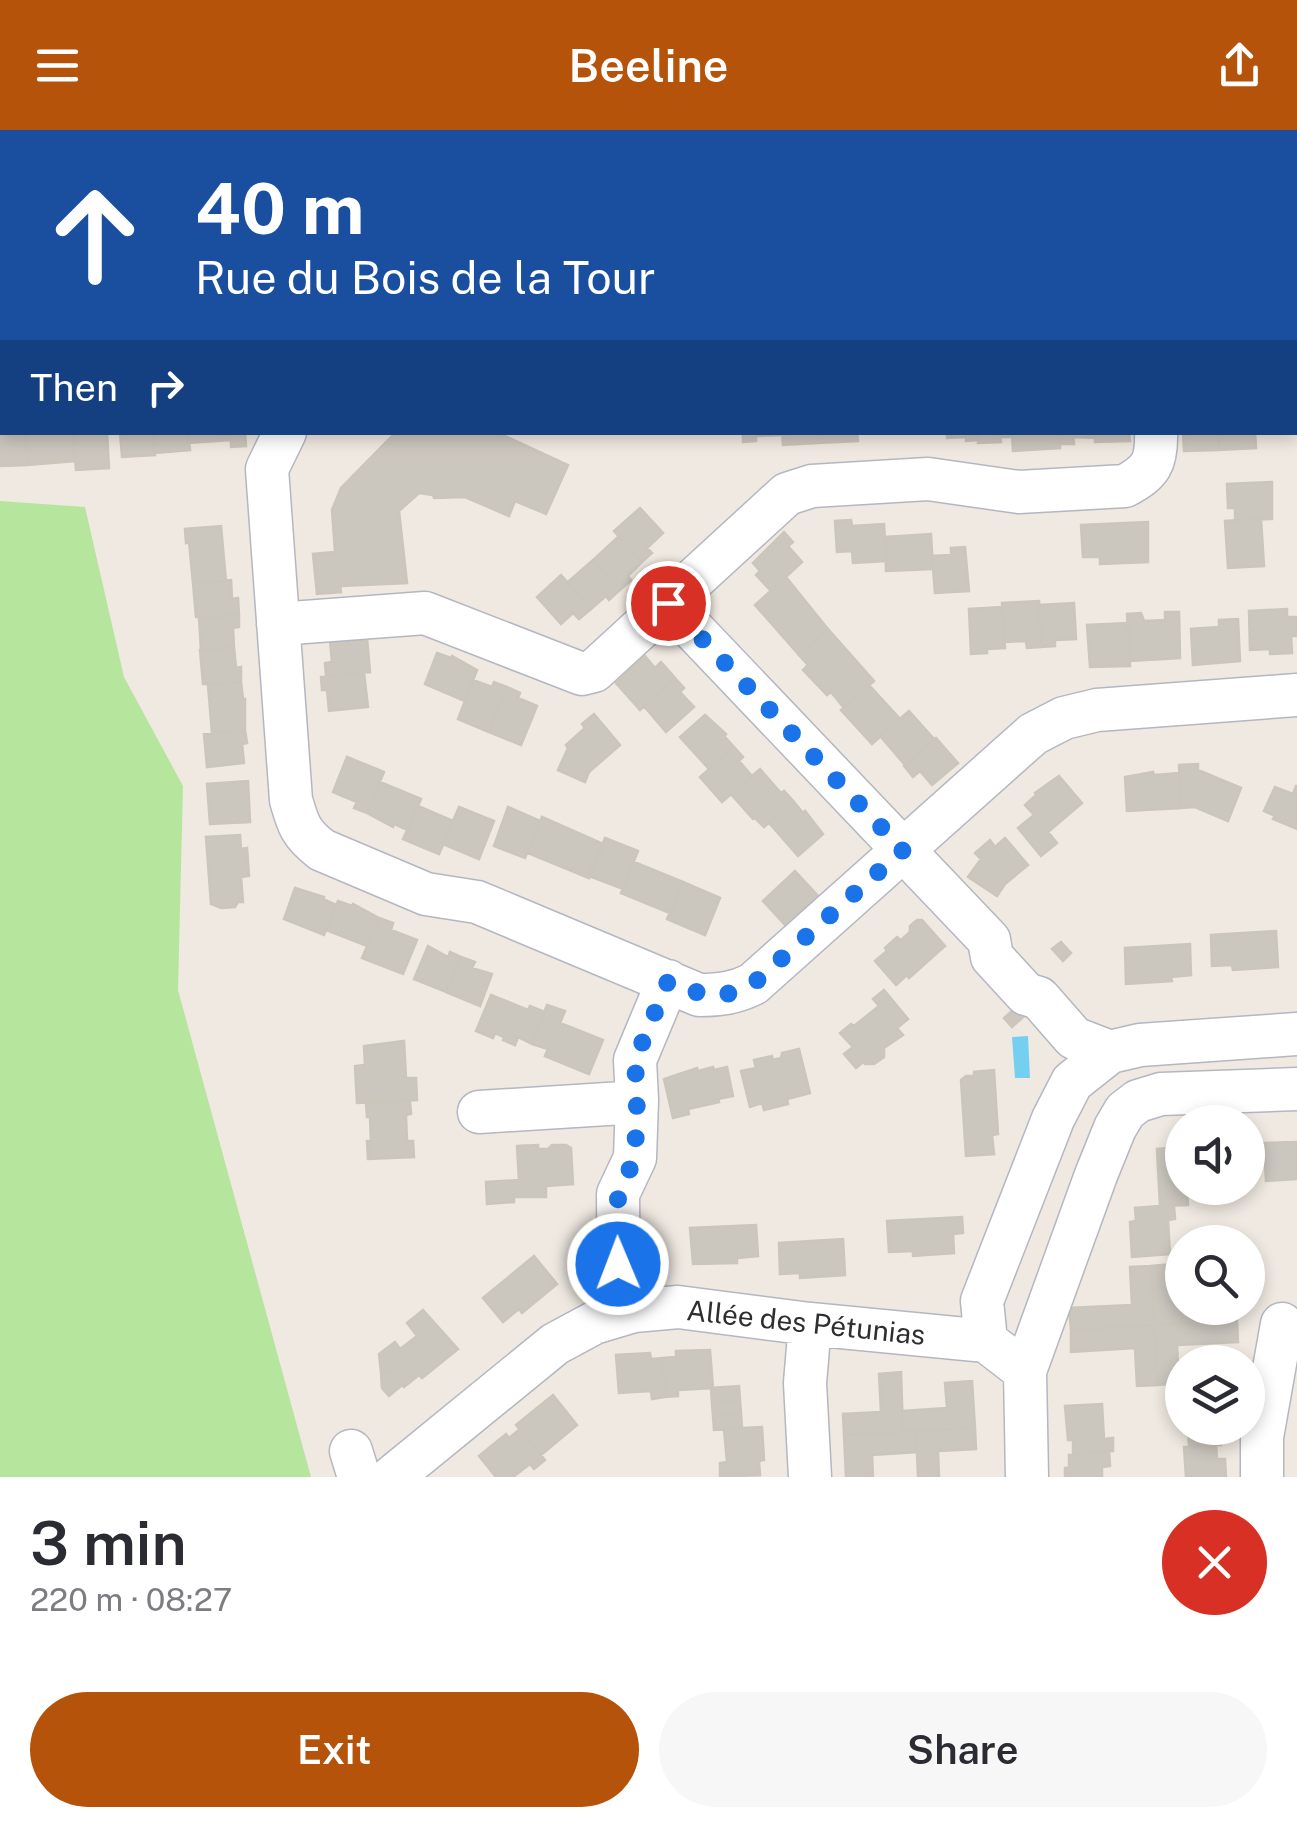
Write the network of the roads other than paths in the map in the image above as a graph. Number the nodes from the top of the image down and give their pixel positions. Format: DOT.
graph roads {
  1 [pos="284,435"];
  2 [pos="1156,435"];
  3 [pos="668,603"];
  4 [pos="278,624"];
  5 [pos="1297,695"];
  6 [pos="903,850"];
  7 [pos="668,981"];
  8 [pos="1297,1034"];
  9 [pos="1092,1045"];
  10 [pos="1297,1089"];
  11 [pos="637,1100"];
  12 [pos="480,1112"];
  13 [pos="619,1316"];
  14 [pos="810,1324"];
  15 [pos="1282,1324"];
  16 [pos="986,1341"];
  17 [pos="1024,1371"];
  18 [pos="392,1477"];
  19 [pos="810,1477"];
  20 [pos="1027,1477"];
  21 [pos="1262,1477"];
  1 -- 4 [label="street"];
  2 -- 3 [label="street"];
  3 -- 4 [label="street"];
  3 -- 6 [label="street"];
  4 -- 7 [label="street"];
  5 -- 6 [label="street"];
  6 -- 7 [label="street"];
  6 -- 9 [label="street"];
  7 -- 11 [label="street"];
  8 -- 9 [label="street"];
  9 -- 16 [label="street"];
  10 -- 17 [label="street"];
  11 -- 12 [label="street"];
  11 -- 13 [label="street"];
  13 -- 14 [label="street, Allée des Pétunias"];
  13 -- 18 [label="street, Allée des Pétunias"];
  14 -- 16 [label="street, Allée des Pétunias"];
  14 -- 19 [label="street"];
  15 -- 21 [label="street"];
  16 -- 17 [label="street"];
  17 -- 20 [label="street"];
}
